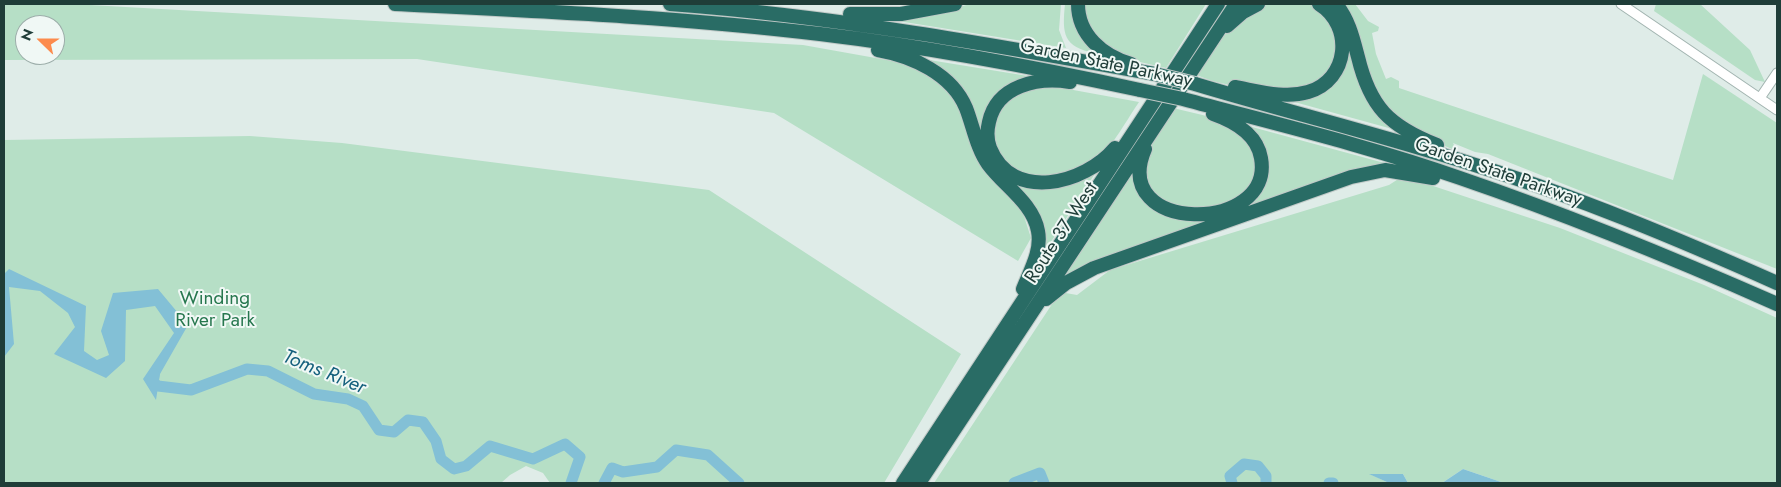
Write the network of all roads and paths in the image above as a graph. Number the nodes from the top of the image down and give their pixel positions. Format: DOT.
graph roads {
  1 [pos="395,4"];
  2 [pos="670,4"];
  3 [pos="726,4"];
  4 [pos="955,4"];
  5 [pos="1078,4"];
  6 [pos="1208,4"];
  7 [pos="1218,4"];
  8 [pos="1236,4"];
  9 [pos="1258,4"];
  10 [pos="1319,4"];
  11 [pos="1336,4"];
  12 [pos="1621,4"];
  13 [pos="714,24"];
  14 [pos="1200,32"];
  15 [pos="1209,44"];
  16 [pos="1777,73"];
  17 [pos="1155,74"];
  18 [pos="1195,84"];
  19 [pos="1140,90"];
  20 [pos="1760,98"];
  21 [pos="1183,99"];
  22 [pos="1777,110"];
  23 [pos="1158,120"];
  24 [pos="1132,133"];
  25 [pos="1514,177"];
  26 [pos="1505,195"];
  27 [pos="1777,283"];
  28 [pos="1777,304"];
  29 [pos="1010,319"];
  30 [pos="1024,327"];
  31 [pos="903,483"];
  32 [pos="919,483"];
  1 -- 13 [label="highway, Garden State Parkway"];
  2 -- 17 [label="highway, Garden State Parkway"];
  3 -- 4 [label="highway"];
  5 -- 17 [label="highway"];
  6 -- 14 [label="highway"];
  7 -- 14 [label="highway, Route 37 West"];
  8 -- 15 [label="highway, Route 37 West"];
  9 -- 15 [label="highway"];
  10 -- 18 [label="highway"];
  11 -- 25 [label="highway"];
  12 -- 20 [label="street"];
  13 -- 19 [label="highway, Garden State Parkway"];
  13 -- 29 [label="highway"];
  14 -- 24 [label="highway, Route 37 West"];
  15 -- 23 [label="highway, Route 37 West"];
  16 -- 20 [label="street"];
  17 -- 18 [label="highway, Garden State Parkway, bridge"];
  18 -- 25 [label="highway, Garden State Parkway"];
  19 -- 21 [label="highway, Garden State Parkway, bridge"];
  19 -- 24 [label="highway"];
  20 -- 22 [label="street"];
  21 -- 23 [label="highway"];
  21 -- 26 [label="highway, Garden State Parkway"];
  23 -- 30 [label="highway, Route 37 West"];
  24 -- 29 [label="highway, Route 37 West"];
  25 -- 27 [label="highway, Garden State Parkway"];
  26 -- 28 [label="highway, Garden State Parkway"];
  26 -- 30 [label="highway"];
  29 -- 31 [label="highway, Route 37 West"];
  30 -- 32 [label="highway, Route 37 West"];
}
